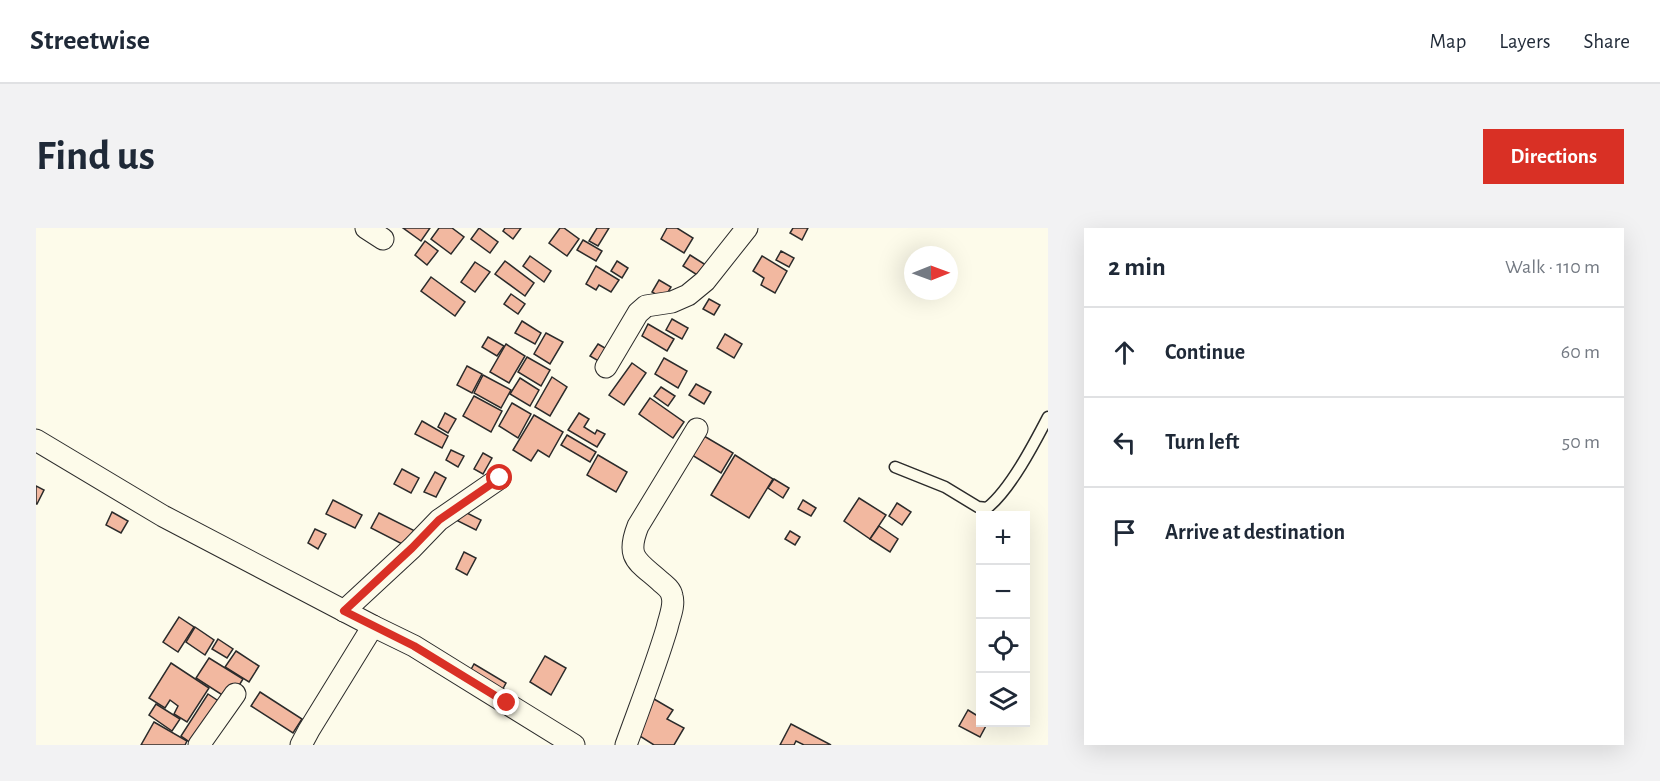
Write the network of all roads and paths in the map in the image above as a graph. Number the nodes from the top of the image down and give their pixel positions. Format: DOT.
graph roads {
  1 [pos="747,228"];
  2 [pos="606,367"];
  3 [pos="1048,417"];
  4 [pos="697,429"];
  5 [pos="36,440"];
  6 [pos="895,467"];
  7 [pos="500,478"];
  8 [pos="344,611"];
  9 [pos="374,626"];
  10 [pos="235,694"];
  11 [pos="199,745"];
  12 [pos="301,745"];
  13 [pos="573,745"];
  14 [pos="626,745"];
  1 -- 2 [label="street"];
  3 -- 6 [label="lane"];
  4 -- 14 [label="street"];
  5 -- 8 [label="street"];
  7 -- 8 [label="street"];
  8 -- 9 [label="street"];
  9 -- 12 [label="street"];
  9 -- 13 [label="street"];
  10 -- 11 [label="street"];
}
